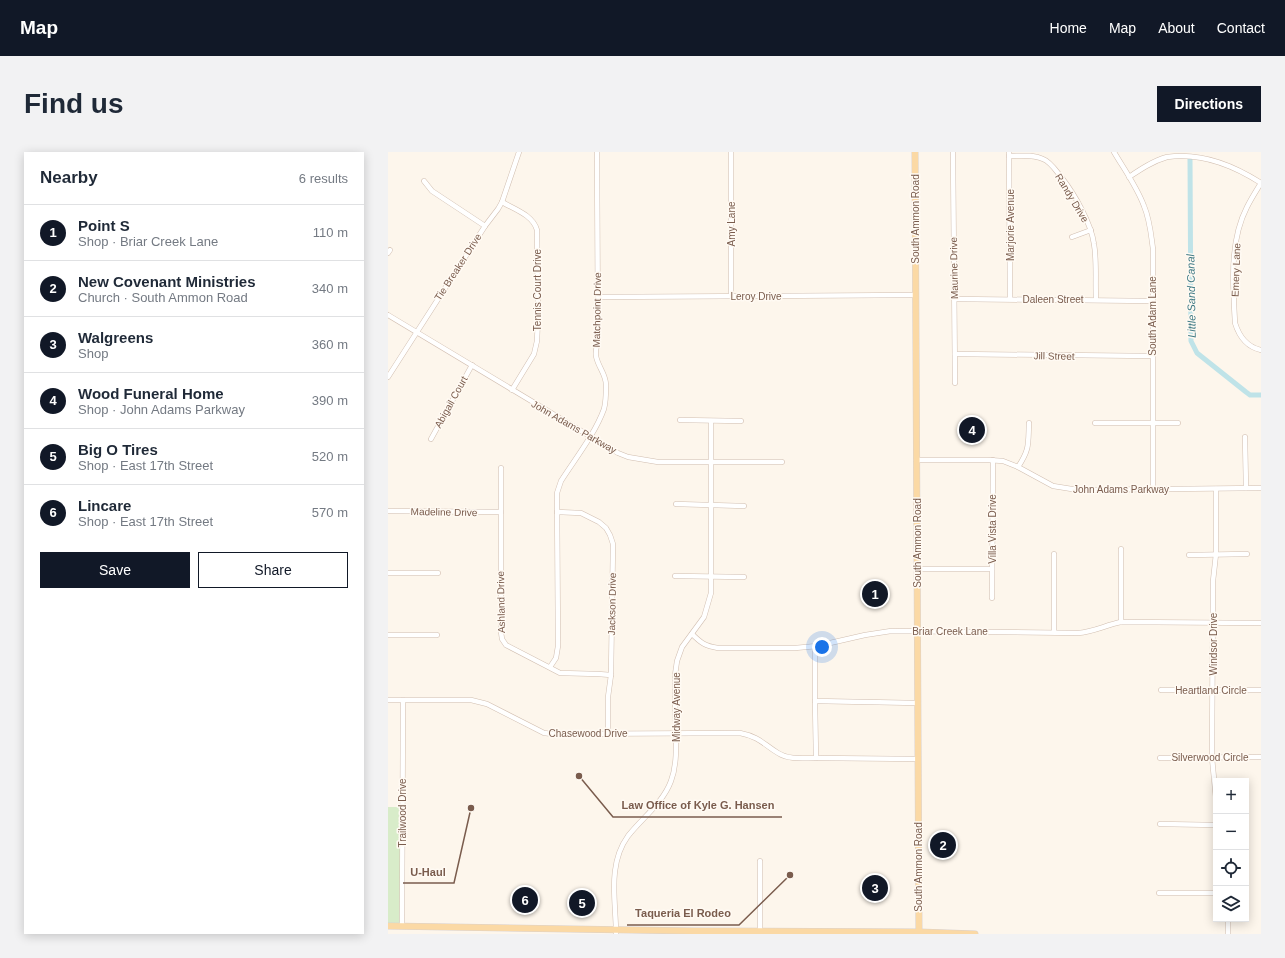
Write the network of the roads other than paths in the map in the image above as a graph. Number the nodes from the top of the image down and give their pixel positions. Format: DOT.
graph roads {
  1 [pos="519,152"];
  2 [pos="598,152"];
  3 [pos="731,152"];
  4 [pos="915,152"];
  5 [pos="953,152"];
  6 [pos="1114,152"];
  7 [pos="1009,154"];
  8 [pos="1129,177"];
  9 [pos="424,181"];
  10 [pos="1261,183"];
  11 [pos="502,202"];
  12 [pos="485,226"];
  13 [pos="1091,230"];
  14 [pos="1072,237"];
  15 [pos="915,295"];
  16 [pos="732,296"];
  17 [pos="598,297"];
  18 [pos="954,299"];
  19 [pos="1010,299"];
  20 [pos="1096,299"];
  21 [pos="1152,301"];
  22 [pos="388,315"];
  23 [pos="416,332"];
  24 [pos="1261,350"];
  25 [pos="955,354"];
  26 [pos="1152,356"];
  27 [pos="472,365"];
  28 [pos="388,378"];
  29 [pos="955,383"];
  30 [pos="512,390"];
  31 [pos="680,420"];
  32 [pos="711,421"];
  33 [pos="741,421"];
  34 [pos="1029,423"];
  35 [pos="1095,423"];
  36 [pos="1153,423"];
  37 [pos="1178,423"];
  38 [pos="590,436"];
  39 [pos="1245,437"];
  40 [pos="431,439"];
  41 [pos="916,460"];
  42 [pos="992,460"];
  43 [pos="711,462"];
  44 [pos="782,462"];
  45 [pos="501,468"];
  46 [pos="1018,468"];
  47 [pos="1246,488"];
  48 [pos="1261,488"];
  49 [pos="1154,489"];
  50 [pos="1216,489"];
  51 [pos="676,504"];
  52 [pos="711,505"];
  53 [pos="744,506"];
  54 [pos="388,511"];
  55 [pos="501,512"];
  56 [pos="557,512"];
  57 [pos="1121,548"];
  58 [pos="1054,554"];
  59 [pos="1216,554"];
  60 [pos="1247,554"];
  61 [pos="1189,555"];
  62 [pos="917,569"];
  63 [pos="992,569"];
  64 [pos="388,573"];
  65 [pos="438,573"];
  66 [pos="675,576"];
  67 [pos="711,577"];
  68 [pos="744,577"];
  69 [pos="992,598"];
  70 [pos="1121,622"];
  71 [pos="1213,623"];
  72 [pos="1261,623"];
  73 [pos="917,630"];
  74 [pos="1054,632"];
  75 [pos="692,634"];
  76 [pos="388,635"];
  77 [pos="436,635"];
  78 [pos="815,646"];
  79 [pos="550,667"];
  80 [pos="612,675"];
  81 [pos="1161,690"];
  82 [pos="1213,690"];
  83 [pos="1261,690"];
  84 [pos="388,700"];
  85 [pos="403,700"];
  86 [pos="815,702"];
  87 [pos="917,703"];
  88 [pos="676,733"];
  89 [pos="608,734"];
  90 [pos="1261,757"];
  91 [pos="816,758"];
  92 [pos="1160,758"];
  93 [pos="1212,758"];
  94 [pos="918,759"];
  95 [pos="1214,778"];
  96 [pos="1160,824"];
  97 [pos="1213,825"];
  98 [pos="760,861"];
  99 [pos="1159,893"];
  100 [pos="1213,893"];
  101 [pos="1228,922"];
  102 [pos="388,926"];
  103 [pos="402,926"];
  104 [pos="464,927"];
  105 [pos="760,931"];
  106 [pos="616,932"];
  107 [pos="694,932"];
  108 [pos="794,933"];
  109 [pos="919,933"];
  110 [pos="464,934"];
  111 [pos="975,934"];
  112 [pos="1228,934"];
  1 -- 11 [label="street, Tie Breaker Drive"];
  2 -- 17 [label="street, Matchpoint Drive"];
  3 -- 16 [label="street, Amy Lane"];
  4 -- 15 [label="main road, South Ammon Road"];
  5 -- 18 [label="street, Maurine Drive"];
  6 -- 8 [label="street, South Adam Lane"];
  7 -- 13 [label="street, Randy Drive"];
  7 -- 19 [label="street, Marjorie Avenue"];
  8 -- 10 [label="street"];
  8 -- 21 [label="street, South Adam Lane"];
  9 -- 12 [label="street"];
  10 -- 24 [label="street, Emery Lane"];
  11 -- 12 [label="street, Tie Breaker Drive"];
  11 -- 30 [label="street, Tennis Court Drive"];
  12 -- 23 [label="street, Tie Breaker Drive"];
  13 -- 14 [label="street"];
  13 -- 20 [label="street, Randy Drive"];
  15 -- 16 [label="street, Leroy Drive"];
  15 -- 41 [label="main road, South Ammon Road"];
  16 -- 17 [label="street, Leroy Drive"];
  17 -- 38 [label="street, Matchpoint Drive"];
  18 -- 19 [label="street, Daleen Street"];
  18 -- 25 [label="street, Maurine Drive"];
  19 -- 20 [label="street, Daleen Street"];
  20 -- 21 [label="street, Daleen Street"];
  21 -- 26 [label="street, South Adam Lane"];
  22 -- 23 [label="street, John Adams Parkway"];
  23 -- 27 [label="street, John Adams Parkway"];
  23 -- 28 [label="street, Tie Breaker Drive"];
  25 -- 26 [label="street, Jill Street"];
  25 -- 29 [label="street, Maurine Drive"];
  26 -- 36 [label="street, South Adam Lane"];
  27 -- 30 [label="street, John Adams Parkway"];
  27 -- 40 [label="street, Abigail Court"];
  30 -- 38 [label="street, John Adams Parkway"];
  31 -- 32 [label="street"];
  32 -- 33 [label="street"];
  32 -- 43 [label="street, Midway Avenue"];
  34 -- 46 [label="street"];
  35 -- 36 [label="street"];
  36 -- 37 [label="street"];
  36 -- 49 [label="street, South Adam Lane"];
  38 -- 43 [label="street, John Adams Parkway"];
  38 -- 56 [label="street, Matchpoint Drive"];
  39 -- 47 [label="street"];
  41 -- 42 [label="street, John Adams Parkway"];
  41 -- 62 [label="main road, South Ammon Road"];
  42 -- 46 [label="street, John Adams Parkway"];
  42 -- 63 [label="street, Villa Vista Drive"];
  43 -- 44 [label="street, John Adams Parkway"];
  43 -- 52 [label="street, Midway Avenue"];
  45 -- 55 [label="street, Ashland Drive"];
  46 -- 49 [label="street, John Adams Parkway"];
  47 -- 48 [label="street, John Adams Parkway"];
  47 -- 50 [label="street, John Adams Parkway"];
  49 -- 50 [label="street, John Adams Parkway"];
  50 -- 59 [label="street, Windsor Drive"];
  51 -- 52 [label="street"];
  52 -- 53 [label="street"];
  52 -- 67 [label="street, Midway Avenue"];
  54 -- 55 [label="street, Madeline Drive"];
  55 -- 79 [label="street, Ashland Drive"];
  56 -- 79 [label="street, Matchpoint Drive"];
  56 -- 80 [label="street, Jackson Drive"];
  57 -- 70 [label="street"];
  58 -- 74 [label="street"];
  59 -- 60 [label="street"];
  59 -- 61 [label="street"];
  59 -- 71 [label="street, Windsor Drive"];
  62 -- 63 [label="street"];
  62 -- 73 [label="main road, South Ammon Road"];
  63 -- 69 [label="street, Villa Vista Drive"];
  64 -- 65 [label="street"];
  66 -- 67 [label="street"];
  67 -- 68 [label="street"];
  67 -- 75 [label="street, Midway Avenue"];
  70 -- 71 [label="street, Briar Creek Lane"];
  70 -- 74 [label="street, Briar Creek Lane"];
  71 -- 72 [label="street, Briar Creek Lane"];
  71 -- 82 [label="street, Windsor Drive"];
  73 -- 74 [label="street, Briar Creek Lane"];
  73 -- 78 [label="street, Briar Creek Lane"];
  73 -- 87 [label="main road, South Ammon Road"];
  75 -- 78 [label="street, Briar Creek Lane"];
  75 -- 88 [label="street, Midway Avenue"];
  76 -- 77 [label="street"];
  78 -- 86 [label="street"];
  79 -- 80 [label="street, Ashland Drive"];
  80 -- 89 [label="street, Jackson Drive"];
  81 -- 82 [label="street, Heartland Circle"];
  82 -- 83 [label="street, Heartland Circle"];
  82 -- 93 [label="street, Windsor Drive"];
  84 -- 85 [label="street, Chasewood Drive"];
  85 -- 89 [label="street, Chasewood Drive"];
  85 -- 103 [label="street, Trailwood Drive"];
  86 -- 87 [label="street"];
  86 -- 91 [label="street"];
  87 -- 94 [label="main road, South Ammon Road"];
  88 -- 89 [label="street, Chasewood Drive"];
  88 -- 91 [label="street, Chasewood Drive"];
  88 -- 106 [label="street, Midway Avenue"];
  90 -- 93 [label="street, Silverwood Circle"];
  91 -- 94 [label="street, Chasewood Drive"];
  92 -- 93 [label="street, Silverwood Circle"];
  93 -- 95 [label="street, Windsor Drive"];
  94 -- 109 [label="main road, South Ammon Road"];
  96 -- 97 [label="street"];
  98 -- 105 [label="street"];
  99 -- 100 [label="street"];
  101 -- 112 [label="street"];
  102 -- 103 [label="main road"];
  103 -- 104 [label="main road"];
  104 -- 106 [label="main road"];
  104 -- 110 [label="street"];
  105 -- 107 [label="main road"];
  105 -- 108 [label="main road"];
  106 -- 107 [label="main road"];
  108 -- 109 [label="main road"];
  109 -- 111 [label="main road"];
}
